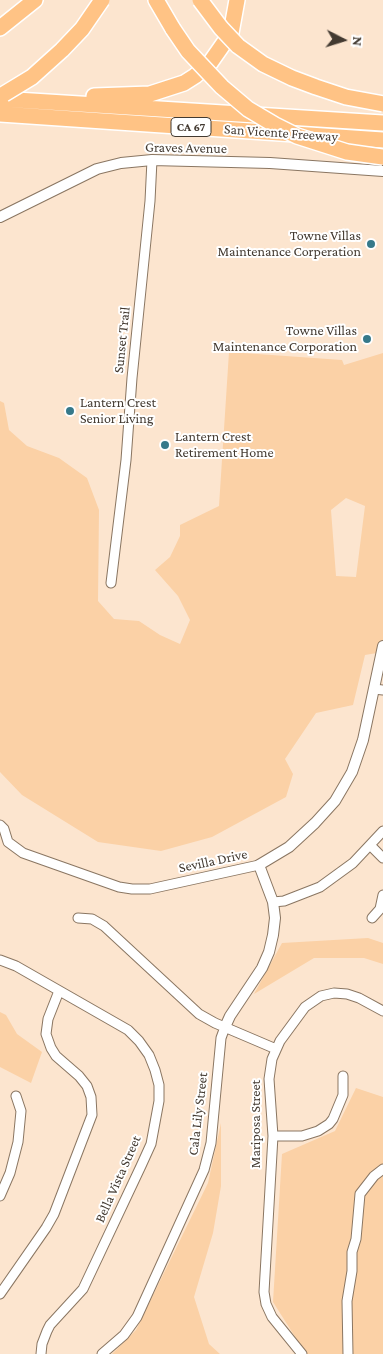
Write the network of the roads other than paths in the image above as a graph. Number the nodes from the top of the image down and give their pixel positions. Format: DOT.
graph roads {
  1 [pos="35,0"];
  2 [pos="102,0"];
  3 [pos="156,0"];
  4 [pos="200,0"];
  5 [pos="237,0"];
  6 [pos="0,28"];
  7 [pos="0,96"];
  8 [pos="383,104"];
  9 [pos="0,114"];
  10 [pos="383,123"];
  11 [pos="383,140"];
  12 [pos="383,157"];
  13 [pos="152,160"];
  14 [pos="383,172"];
  15 [pos="0,218"];
  16 [pos="111,583"];
  17 [pos="383,646"];
  18 [pos="379,689"];
  19 [pos="0,825"];
  20 [pos="383,831"];
  21 [pos="8,842"];
  22 [pos="370,845"];
  23 [pos="0,848"];
  24 [pos="383,858"];
  25 [pos="259,865"];
  26 [pos="383,896"];
  27 [pos="273,902"];
  28 [pos="78,918"];
  29 [pos="372,918"];
  30 [pos="0,960"];
  31 [pos="59,990"];
  32 [pos="383,1011"];
  33 [pos="225,1027"];
  34 [pos="276,1048"];
  35 [pos="343,1076"];
  36 [pos="16,1096"];
  37 [pos="273,1136"];
  38 [pos="383,1169"];
  39 [pos="0,1196"];
  40 [pos="0,1294"];
  41 [pos="42,1354"];
  42 [pos="102,1354"];
  43 [pos="302,1354"];
  44 [pos="348,1354"];
  1 -- 6 [label="highway"];
  2 -- 7 [label="highway, bridge"];
  3 -- 12 [label="highway, bridge"];
  4 -- 8 [label="highway, bridge"];
  5 -- 7 [label="highway"];
  7 -- 10 [label="highway, San Vicente Freeway / CA 67"];
  9 -- 11 [label="highway, San Vicente Freeway / CA 67"];
  13 -- 14 [label="street, Graves Avenue"];
  13 -- 15 [label="street, Graves Avenue"];
  13 -- 16 [label="street, Sunset Trail"];
  17 -- 18 [label="street, Sevilla Drive"];
  18 -- 25 [label="street, Sevilla Drive"];
  19 -- 21 [label="street"];
  20 -- 22 [label="street"];
  21 -- 23 [label="street"];
  21 -- 25 [label="street, Sevilla Drive"];
  22 -- 24 [label="street"];
  22 -- 27 [label="street"];
  25 -- 27 [label="street, Cala Lily Street"];
  26 -- 29 [label="street"];
  27 -- 33 [label="street, Cala Lily Street"];
  28 -- 33 [label="street"];
  30 -- 31 [label="street, Bella Vista Street"];
  31 -- 40 [label="street"];
  31 -- 41 [label="street, Bella Vista Street"];
  32 -- 34 [label="street, Mariposa Street"];
  33 -- 34 [label="street"];
  33 -- 42 [label="street, Cala Lily Street"];
  34 -- 37 [label="street, Mariposa Street"];
  35 -- 37 [label="street"];
  36 -- 39 [label="street"];
  37 -- 43 [label="street, Mariposa Street"];
  38 -- 44 [label="street"];
}
